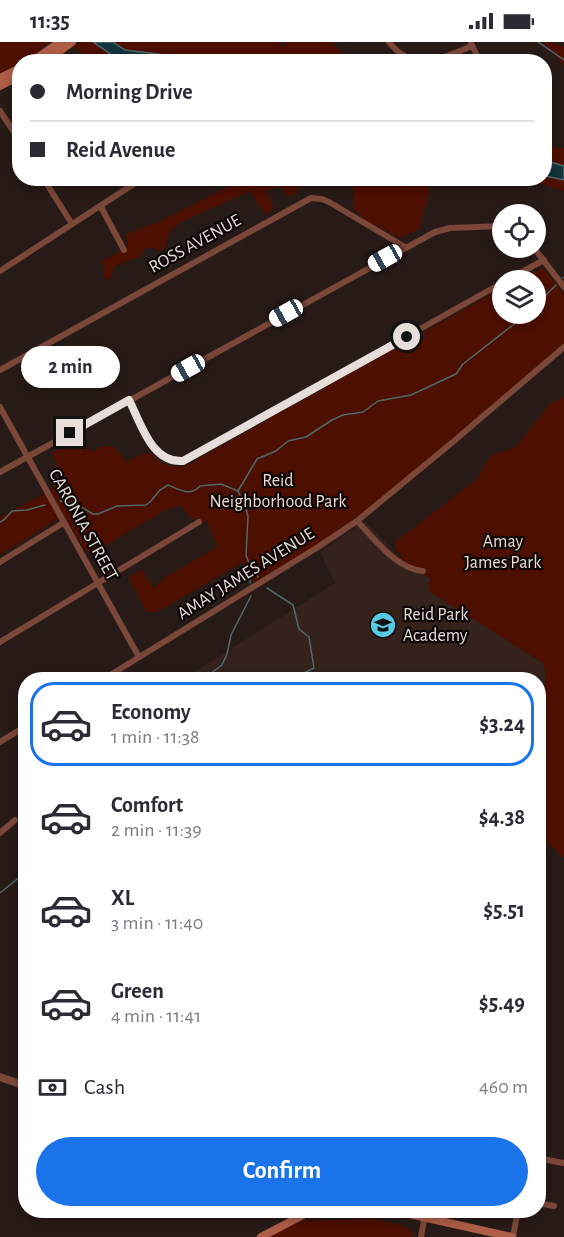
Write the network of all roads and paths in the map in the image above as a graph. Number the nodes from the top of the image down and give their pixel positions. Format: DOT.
graph roads {
  1 [pos="60,42"];
  2 [pos="72,42"];
  3 [pos="389,42"];
  4 [pos="471,44"];
  5 [pos="43,54"];
  6 [pos="56,54"];
  7 [pos="401,54"];
  8 [pos="448,54"];
  9 [pos="0,111"];
  10 [pos="12,126"];
  11 [pos="48,186"];
  12 [pos="131,186"];
  13 [pos="101,207"];
  14 [pos="72,224"];
  15 [pos="492,226"];
  16 [pos="405,247"];
  17 [pos="124,250"];
  18 [pos="544,260"];
  19 [pos="526,270"];
  20 [pos="0,271"];
  21 [pos="564,287"];
  22 [pos="492,289"];
  23 [pos="564,347"];
  24 [pos="0,370"];
  25 [pos="129,400"];
  26 [pos="0,407"];
  27 [pos="28,456"];
  28 [pos="0,472"];
  29 [pos="357,521"];
  30 [pos="199,522"];
  31 [pos="63,523"];
  32 [pos="0,562"];
  33 [pos="423,572"];
  34 [pos="97,583"];
  35 [pos="0,642"];
  36 [pos="139,657"];
  37 [pos="115,672"];
  38 [pos="18,731"];
  39 [pos="0,742"];
  40 [pos="15,820"];
  41 [pos="0,833"];
  42 [pos="0,1077"];
  43 [pos="18,1083"];
  44 [pos="546,1160"];
  45 [pos="564,1163"];
  46 [pos="546,1204"];
  47 [pos="554,1206"];
  48 [pos="297,1218"];
  49 [pos="425,1218"];
  50 [pos="438,1218"];
  51 [pos="517,1218"];
  52 [pos="261,1237"];
  53 [pos="420,1237"];
  54 [pos="512,1237"];
  1 -- 5 [label="main road"];
  2 -- 6 [label="main road"];
  3 -- 7 [label="street"];
  4 -- 8 [label="street"];
  9 -- 10 [label="street"];
  11 -- 14 [label="street"];
  12 -- 13 [label="street"];
  13 -- 14 [label="street"];
  13 -- 17 [label="street"];
  14 -- 20 [label="street"];
  15 -- 16 [label="street"];
  16 -- 24 [label="street, ROSS AVENUE"];
  16 -- 25 [label="street"];
  18 -- 19 [label="street"];
  18 -- 21 [label="street"];
  22 -- 25 [label="street"];
  23 -- 29 [label="street, AMAY JAMES AVENUE"];
  25 -- 27 [label="street"];
  26 -- 27 [label="street, CARONIA STREET"];
  27 -- 28 [label="street"];
  27 -- 31 [label="street, CARONIA STREET"];
  29 -- 33 [label="street"];
  29 -- 36 [label="street, AMAY JAMES AVENUE"];
  30 -- 34 [label="street"];
  31 -- 32 [label="street"];
  31 -- 34 [label="street, CARONIA STREET"];
  34 -- 35 [label="street"];
  34 -- 36 [label="street, CARONIA STREET"];
  36 -- 37 [label="street, AMAY JAMES AVENUE"];
  38 -- 39 [label="street"];
  40 -- 41 [label="street"];
  42 -- 43 [label="street"];
  44 -- 45 [label="street"];
  46 -- 47 [label="street"];
  48 -- 52 [label="main road"];
  49 -- 53 [label="street"];
  50 -- 54 [label="main road"];
  51 -- 54 [label="street"];
}
